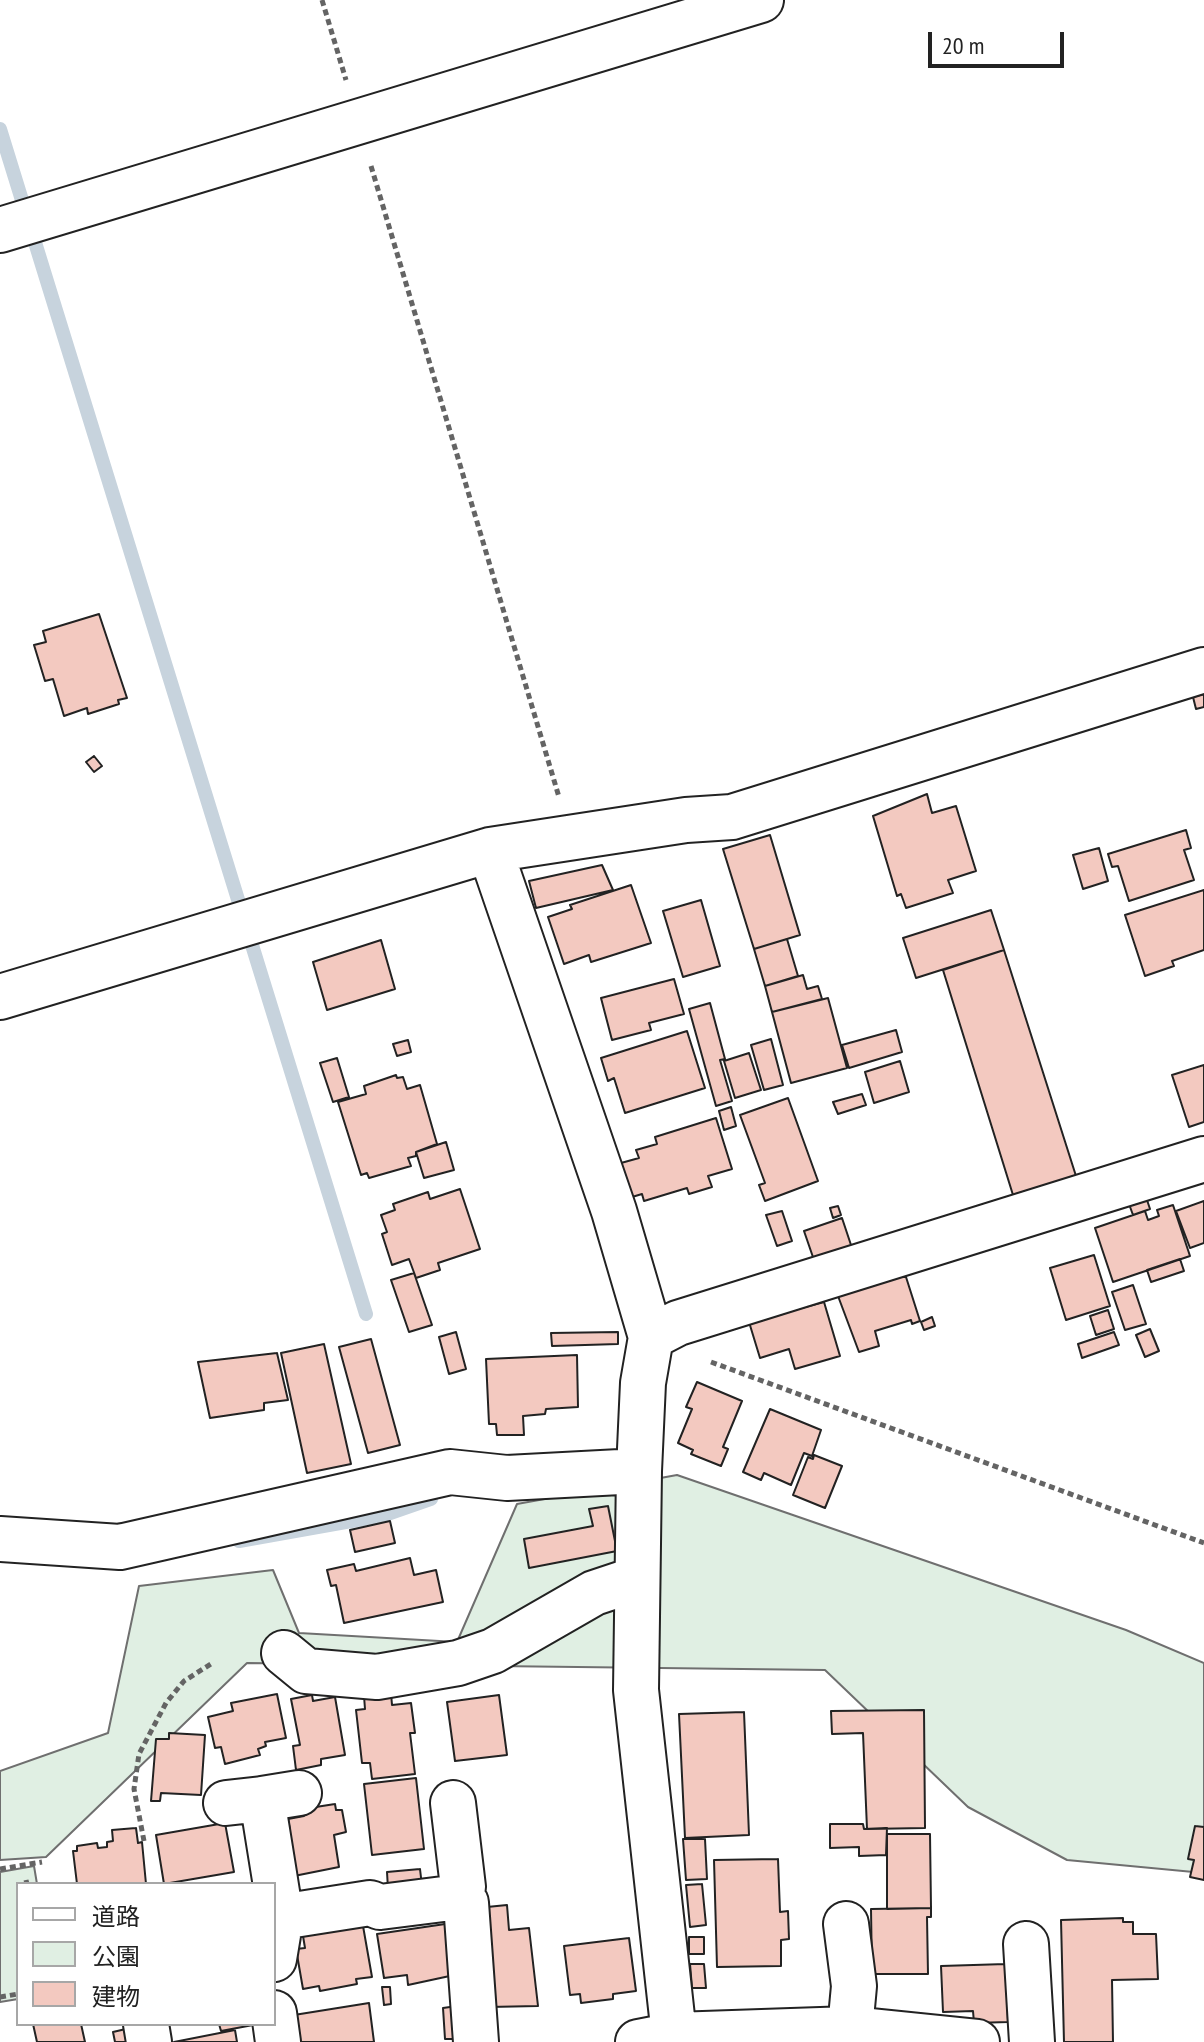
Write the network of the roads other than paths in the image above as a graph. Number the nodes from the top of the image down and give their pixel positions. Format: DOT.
graph roads {
  1 [pos="761,0"];
  2 [pos="1,230"];
  3 [pos="1204,670"];
  4 [pos="490,850"];
  5 [pos="0,997"];
  6 [pos="1204,1159"];
  7 [pos="651,1337"];
  8 [pos="639,1471"];
  9 [pos="0,1539"];
  10 [pos="636,1579"];
  11 [pos="284,1653"];
  12 [pos="263,1798"];
  13 [pos="465,1826"];
  14 [pos="276,1882"];
  15 [pos="276,1884"];
  16 [pos="459,1897"];
  17 [pos="281,1917"];
  18 [pos="846,1924"];
  19 [pos="1026,1944"];
  20 [pos="276,1947"];
  21 [pos="850,2029"];
  22 [pos="656,2039"];
  23 [pos="476,2042"];
  24 [pos="977,2042"];
  25 [pos="1032,2042"];
  1 -- 2 [label="street"];
  3 -- 4 [label="street"];
  4 -- 5 [label="street"];
  4 -- 7 [label="street"];
  6 -- 7 [label="street"];
  7 -- 8 [label="street"];
  8 -- 9 [label="street"];
  8 -- 10 [label="street"];
  10 -- 11 [label="street"];
  10 -- 22 [label="street"];
  12 -- 14 [label="street"];
  13 -- 16 [label="street"];
  15 -- 17 [label="street"];
  16 -- 17 [label="street"];
  16 -- 23 [label="street"];
  17 -- 20 [label="street"];
  18 -- 21 [label="street"];
  19 -- 25 [label="street"];
  21 -- 22 [label="street"];
  21 -- 24 [label="street"];
}
